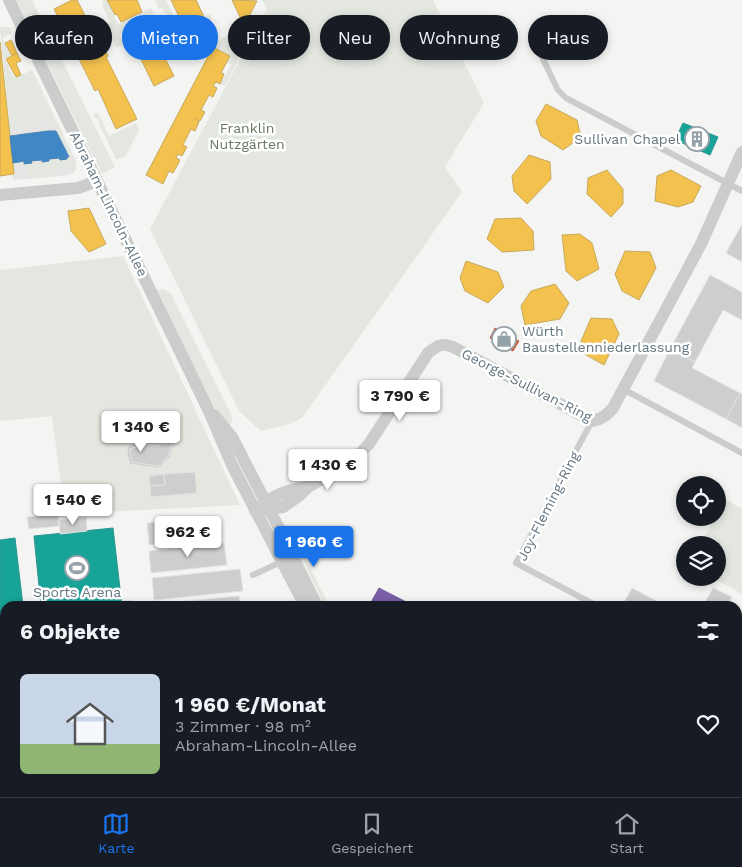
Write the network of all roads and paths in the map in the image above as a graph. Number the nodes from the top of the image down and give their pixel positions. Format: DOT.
graph roads {
  1 [pos="9,0"];
  2 [pos="543,60"];
  3 [pos="742,152"];
  4 [pos="97,181"];
  5 [pos="728,184"];
  6 [pos="742,191"];
  7 [pos="0,195"];
  8 [pos="623,389"];
  9 [pos="208,409"];
  10 [pos="592,421"];
  11 [pos="742,453"];
  12 [pos="267,506"];
  13 [pos="255,511"];
  14 [pos="287,558"];
  15 [pos="252,575"];
  16 [pos="303,601"];
  17 [pos="314,601"];
  18 [pos="588,601"];
  1 -- 4 [label="street, Abraham-Lincoln-Allee"];
  2 -- 5 [label="lane"];
  3 -- 5 [label="street, George-Sullivan-Ring"];
  4 -- 7 [label="street"];
  4 -- 9 [label="street, Abraham-Lincoln-Allee"];
  5 -- 6 [label="lane"];
  5 -- 8 [label="street, George-Sullivan-Ring"];
  8 -- 10 [label="street, George-Sullivan-Ring"];
  8 -- 11 [label="lane"];
  9 -- 12 [label="street, Abraham-Lincoln-Allee"];
  9 -- 13 [label="street, Abraham-Lincoln-Allee"];
  10 -- 12 [label="street, George-Sullivan-Ring"];
  10 -- 18 [label="lane, Joy-Fleming-Ring"];
  12 -- 13 [label="street, George-Sullivan-Ring"];
  12 -- 14 [label="street, Abraham-Lincoln-Allee"];
  13 -- 14 [label="street, Abraham-Lincoln-Allee"];
  14 -- 15 [label="lane"];
  14 -- 16 [label="street, Abraham-Lincoln-Allee"];
  14 -- 17 [label="street, Abraham-Lincoln-Allee"];
}
